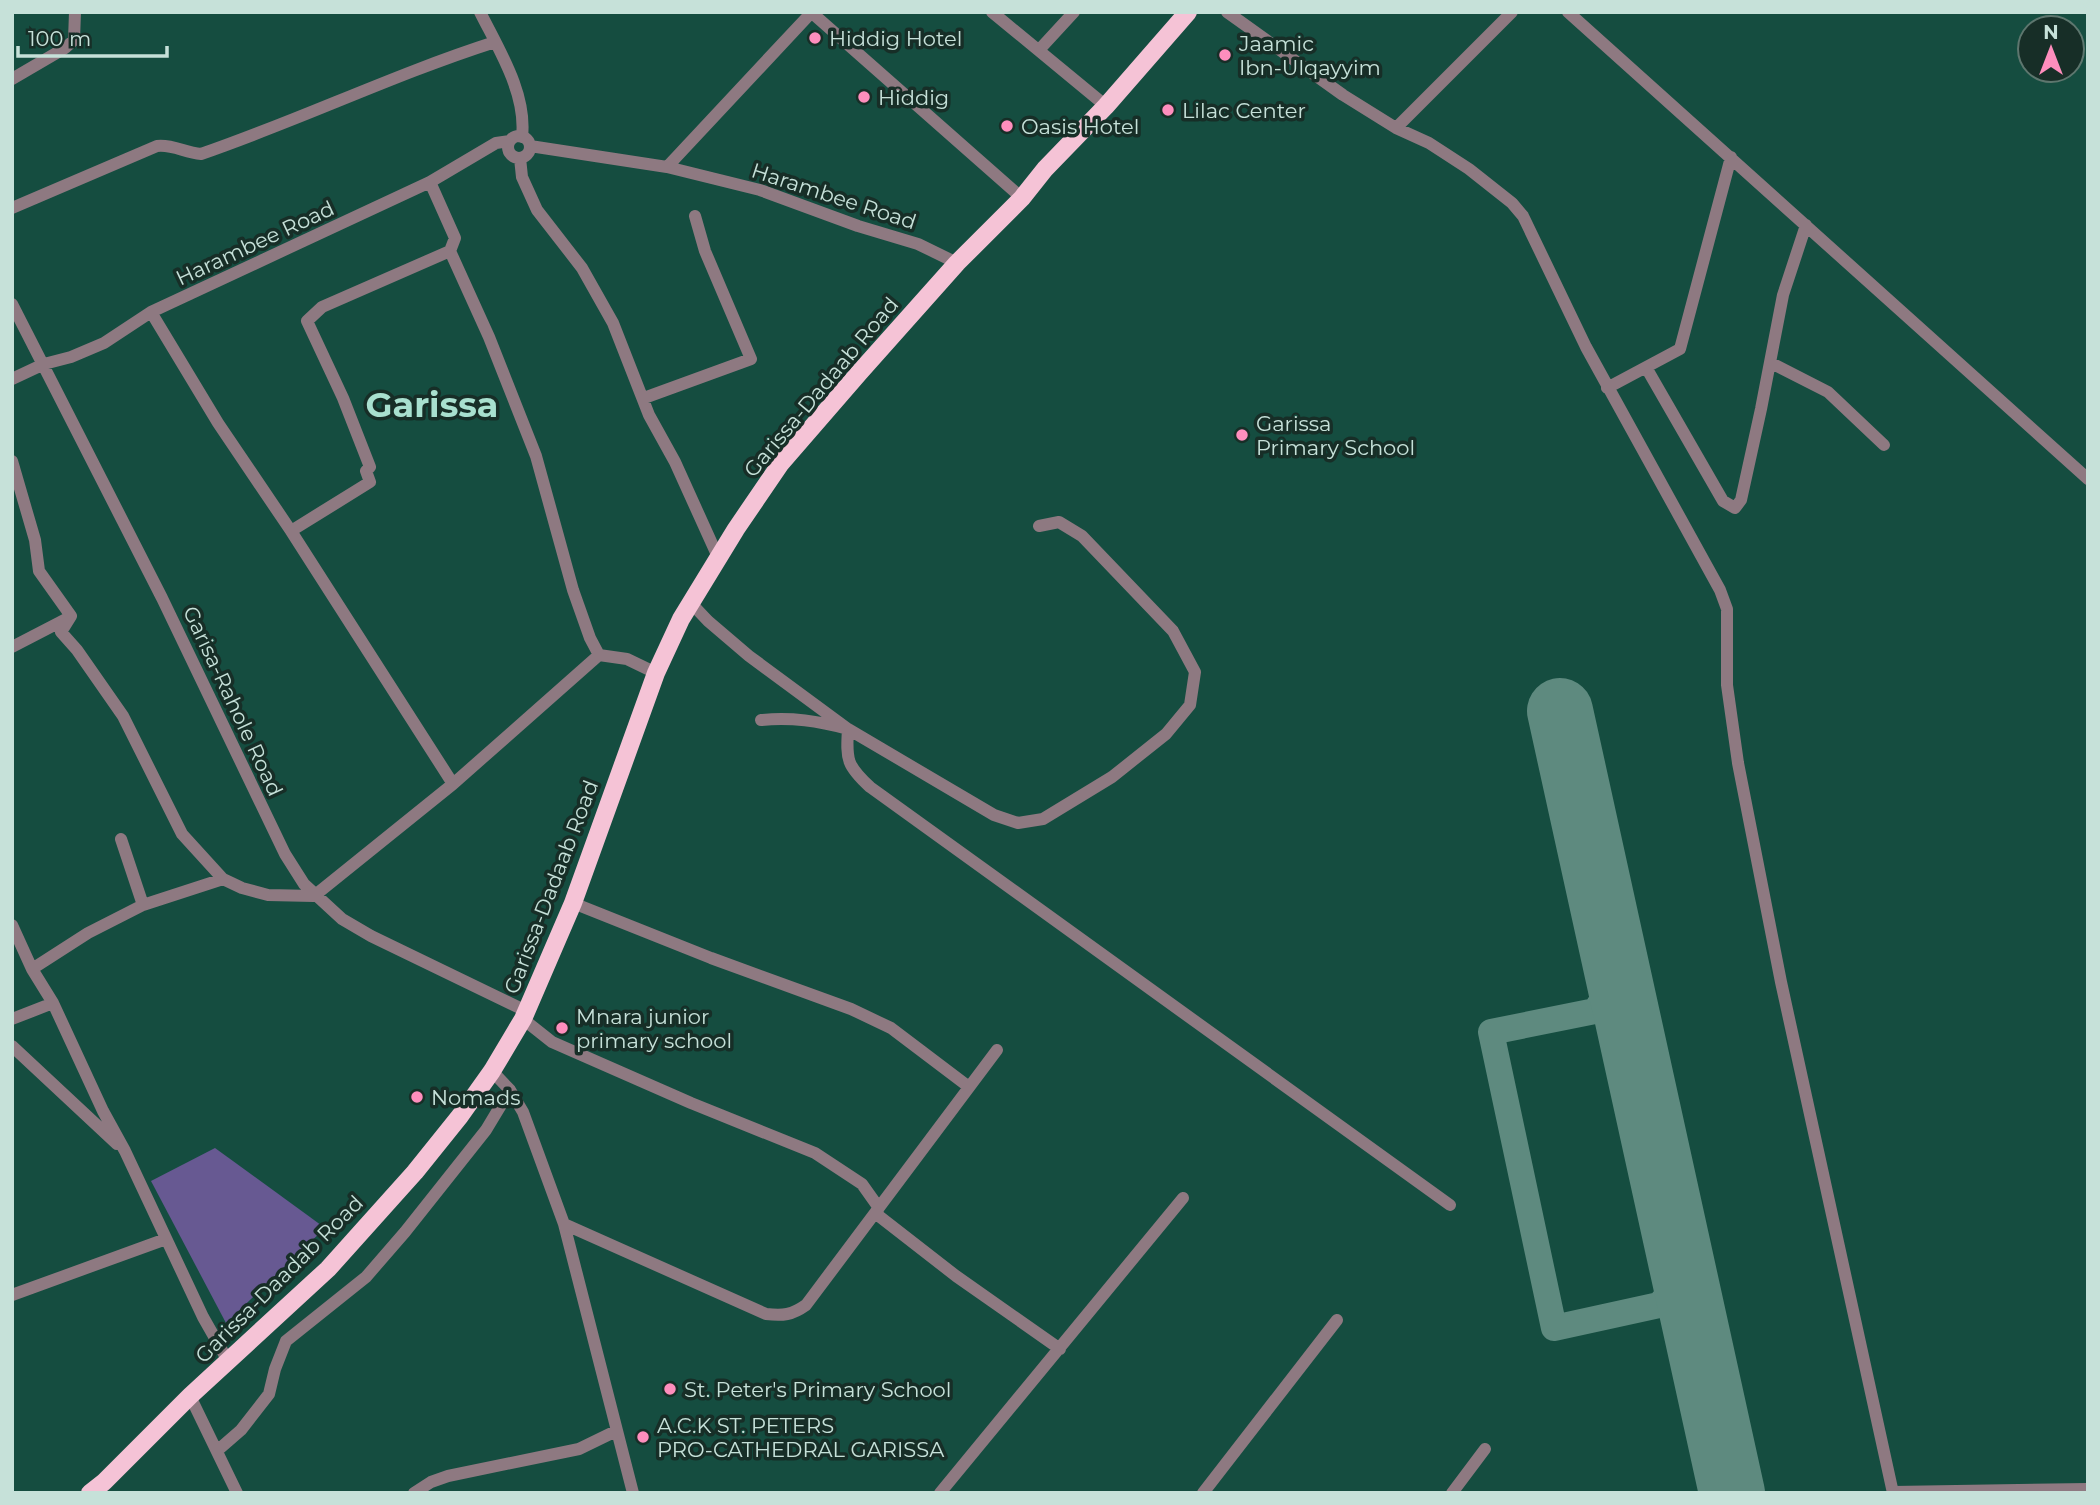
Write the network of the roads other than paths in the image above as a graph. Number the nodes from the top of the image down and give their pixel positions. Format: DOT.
graph roads {
  1 [pos="75,12"];
  2 [pos="480,12"];
  3 [pos="811,12"];
  4 [pos="992,12"];
  5 [pos="1074,12"];
  6 [pos="1188,12"];
  7 [pos="1227,12"];
  8 [pos="1512,12"];
  9 [pos="1568,12"];
  10 [pos="495,42"];
  11 [pos="1040,50"];
  12 [pos="12,79"];
  13 [pos="1105,106"];
  14 [pos="1396,128"];
  15 [pos="518,147"];
  16 [pos="1731,158"];
  17 [pos="667,167"];
  18 [pos="430,182"];
  19 [pos="1022,198"];
  20 [pos="12,208"];
  21 [pos="695,216"];
  22 [pos="1806,225"];
  23 [pos="450,251"];
  24 [pos="957,263"];
  25 [pos="12,304"];
  26 [pos="151,312"];
  27 [pos="44,363"];
  28 [pos="1771,363"];
  29 [pos="1647,369"];
  30 [pos="12,379"];
  31 [pos="1607,388"];
  32 [pos="644,398"];
  33 [pos="1884,445"];
  34 [pos="12,461"];
  35 [pos="2088,479"];
  36 [pos="1040,526"];
  37 [pos="291,531"];
  38 [pos="718,557"];
  39 [pos="691,603"];
  40 [pos="72,616"];
  41 [pos="12,647"];
  42 [pos="599,655"];
  43 [pos="656,673"];
  44 [pos="761,720"];
  45 [pos="848,729"];
  46 [pos="453,785"];
  47 [pos="121,839"];
  48 [pos="223,879"];
  49 [pos="314,896"];
  50 [pos="573,903"];
  51 [pos="143,905"];
  52 [pos="12,925"];
  53 [pos="32,969"];
  54 [pos="53,1003"];
  55 [pos="525,1015"];
  56 [pos="12,1019"];
  57 [pos="12,1046"];
  58 [pos="997,1051"];
  59 [pos="492,1071"];
  60 [pos="968,1087"];
  61 [pos="510,1090"];
  62 [pos="125,1151"];
  63 [pos="1183,1198"];
  64 [pos="1450,1205"];
  65 [pos="877,1210"];
  66 [pos="564,1224"];
  67 [pos="166,1239"];
  68 [pos="12,1295"];
  69 [pos="1336,1320"];
  70 [pos="1060,1349"];
  71 [pos="228,1361"];
  72 [pos="190,1396"];
  73 [pos="616,1431"];
  74 [pos="1485,1449"];
  75 [pos="218,1450"];
  76 [pos="2088,1489"];
  77 [pos="631,1491"];
  78 [pos="90,1493"];
  79 [pos="237,1493"];
  80 [pos="414,1493"];
  81 [pos="940,1493"];
  82 [pos="1203,1493"];
  83 [pos="1452,1493"];
  84 [pos="1893,1493"];
  1 -- 12 [label="street"];
  2 -- 10 [label="street"];
  3 -- 17 [label="street"];
  3 -- 19 [label="street"];
  4 -- 11 [label="street"];
  5 -- 11 [label="street"];
  6 -- 13 [label="highway, Garissa-Dadaab Road"];
  7 -- 14 [label="street"];
  8 -- 14 [label="street"];
  9 -- 16 [label="street"];
  10 -- 15 [label="street"];
  10 -- 20 [label="street"];
  11 -- 13 [label="street"];
  13 -- 19 [label="highway, Garissa-Dadaab Road"];
  14 -- 31 [label="street"];
  15 -- 17 [label="street, Harambee Road"];
  15 -- 18 [label="street, Harambee Road"];
  15 -- 32 [label="street"];
  16 -- 22 [label="street"];
  16 -- 29 [label="street"];
  17 -- 24 [label="street, Harambee Road"];
  18 -- 23 [label="street"];
  18 -- 26 [label="street, Harambee Road"];
  19 -- 24 [label="highway, Garissa-Dadaab Road"];
  21 -- 32 [label="street"];
  22 -- 28 [label="street"];
  22 -- 35 [label="street"];
  23 -- 37 [label="street"];
  23 -- 42 [label="street"];
  24 -- 38 [label="highway, Garissa-Dadaab Road"];
  25 -- 27 [label="street, Garisa-Rahole Road"];
  26 -- 27 [label="street, Harambee Road"];
  26 -- 37 [label="street"];
  27 -- 30 [label="street, Harambee Road"];
  27 -- 49 [label="street, Garisa-Rahole Road"];
  28 -- 29 [label="street"];
  28 -- 33 [label="street"];
  29 -- 31 [label="street"];
  31 -- 84 [label="street"];
  32 -- 38 [label="street"];
  34 -- 40 [label="street"];
  36 -- 45 [label="street"];
  37 -- 46 [label="street"];
  38 -- 39 [label="highway, Garissa-Dadaab Road"];
  39 -- 43 [label="highway, Garissa-Dadaab Road"];
  39 -- 45 [label="street"];
  40 -- 41 [label="street"];
  40 -- 48 [label="street"];
  42 -- 43 [label="street"];
  42 -- 46 [label="street"];
  43 -- 50 [label="highway, Garissa-Dadaab Road"];
  44 -- 45 [label="street"];
  45 -- 64 [label="street"];
  46 -- 49 [label="street"];
  47 -- 51 [label="street"];
  48 -- 49 [label="street"];
  48 -- 51 [label="street"];
  49 -- 55 [label="street, Garisa-Rahole Road"];
  50 -- 55 [label="highway, Garissa-Dadaab Road"];
  50 -- 60 [label="street"];
  51 -- 53 [label="street"];
  52 -- 53 [label="street"];
  53 -- 54 [label="street"];
  54 -- 56 [label="street"];
  54 -- 62 [label="street"];
  55 -- 59 [label="highway, Garissa-Daadab Road"];
  55 -- 65 [label="street, Garisa-Rahole Road"];
  57 -- 62 [label="street"];
  58 -- 60 [label="street"];
  59 -- 61 [label="street"];
  59 -- 71 [label="highway, Garissa-Daadab Road"];
  60 -- 65 [label="street"];
  61 -- 66 [label="street"];
  61 -- 75 [label="street"];
  62 -- 67 [label="street"];
  63 -- 70 [label="street"];
  65 -- 66 [label="street"];
  65 -- 70 [label="street, Garisa-Rahole Road"];
  66 -- 73 [label="street"];
  67 -- 68 [label="street"];
  67 -- 71 [label="street"];
  69 -- 82 [label="street"];
  70 -- 81 [label="street"];
  71 -- 72 [label="highway, Garissa-Daadab Road"];
  72 -- 75 [label="street"];
  72 -- 78 [label="highway, Garissa-Daadab Road"];
  73 -- 77 [label="street"];
  73 -- 80 [label="street"];
  74 -- 83 [label="street"];
  75 -- 79 [label="street"];
  76 -- 84 [label="street"];
}
